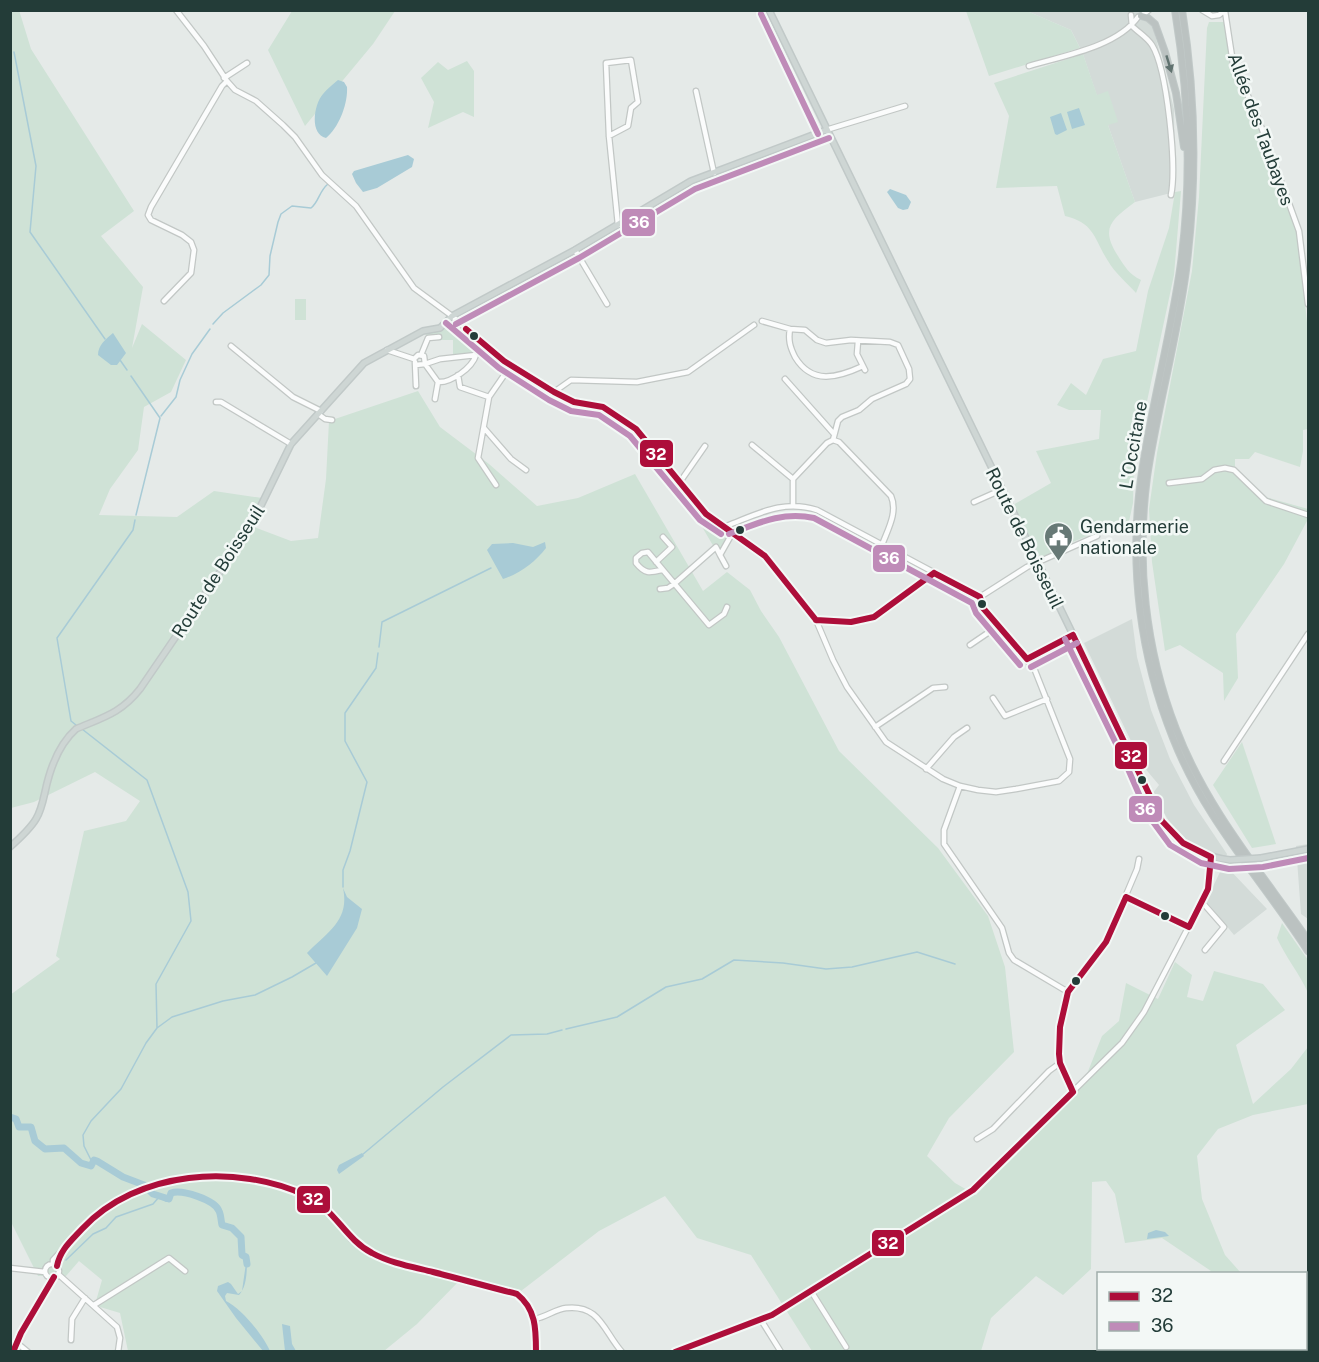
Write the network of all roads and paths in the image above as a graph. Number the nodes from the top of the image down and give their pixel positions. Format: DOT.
graph roads {
  1 [pos="176,10"];
  2 [pos="769,10"];
  3 [pos="1126,10"];
  4 [pos="1149,10"];
  5 [pos="1175,10"];
  6 [pos="1182,10"];
  7 [pos="1203,10"];
  8 [pos="1225,11"];
  9 [pos="1131,15"];
  10 [pos="1219,15"];
  11 [pos="1139,16"];
  12 [pos="1228,25"];
  13 [pos="1132,26"];
  14 [pos="247,63"];
  15 [pos="1029,66"];
  16 [pos="226,80"];
  17 [pos="696,91"];
  18 [pos="905,106"];
  19 [pos="826,130"];
  20 [pos="609,136"];
  21 [pos="714,173"];
  22 [pos="1187,183"];
  23 [pos="1171,195"];
  24 [pos="618,225"];
  25 [pos="575,250"];
  26 [pos="164,302"];
  27 [pos="607,304"];
  28 [pos="1308,304"];
  29 [pos="452,316"];
  30 [pos="762,321"];
  31 [pos="754,325"];
  32 [pos="790,329"];
  33 [pos="420,332"];
  34 [pos="438,337"];
  35 [pos="428,338"];
  36 [pos="478,340"];
  37 [pos="858,341"];
  38 [pos="231,346"];
  39 [pos="387,350"];
  40 [pos="421,355"];
  41 [pos="476,355"];
  42 [pos="415,362"];
  43 [pos="425,364"];
  44 [pos="509,364"];
  45 [pos="458,375"];
  46 [pos="785,379"];
  47 [pos="438,382"];
  48 [pos="416,386"];
  49 [pos="554,392"];
  50 [pos="489,397"];
  51 [pos="435,399"];
  52 [pos="216,402"];
  53 [pos="319,413"];
  54 [pos="332,420"];
  55 [pos="484,428"];
  56 [pos="834,434"];
  57 [pos="833,440"];
  58 [pos="291,444"];
  59 [pos="752,445"];
  60 [pos="705,446"];
  61 [pos="526,470"];
  62 [pos="793,479"];
  63 [pos="680,482"];
  64 [pos="1169,483"];
  65 [pos="496,485"];
  66 [pos="1001,490"];
  67 [pos="974,502"];
  68 [pos="793,505"];
  69 [pos="1308,515"];
  70 [pos="726,526"];
  71 [pos="733,532"];
  72 [pos="1097,536"];
  73 [pos="663,537"];
  74 [pos="882,545"];
  75 [pos="720,555"];
  76 [pos="656,562"];
  77 [pos="1037,562"];
  78 [pos="726,566"];
  79 [pos="662,570"];
  80 [pos="934,573"];
  81 [pos="674,584"];
  82 [pos="660,589"];
  83 [pos="980,597"];
  84 [pos="727,608"];
  85 [pos="816,620"];
  86 [pos="998,626"];
  87 [pos="1308,634"];
  88 [pos="1073,635"];
  89 [pos="970,645"];
  90 [pos="1027,659"];
  91 [pos="945,687"];
  92 [pos="993,698"];
  93 [pos="1047,699"];
  94 [pos="875,727"];
  95 [pos="967,728"];
  96 [pos="1224,761"];
  97 [pos="926,769"];
  98 [pos="960,786"];
  99 [pos="10,847"];
  100 [pos="1308,849"];
  101 [pos="1211,857"];
  102 [pos="1138,859"];
  103 [pos="1126,897"];
  104 [pos="1202,902"];
  105 [pos="1189,927"];
  106 [pos="1308,940"];
  107 [pos="1205,950"];
  108 [pos="1308,951"];
  109 [pos="1068,992"];
  110 [pos="1060,1063"];
  111 [pos="1074,1092"];
  112 [pos="977,1139"];
  113 [pos="10,1268"];
  114 [pos="52,1271"];
  115 [pos="185,1271"];
  116 [pos="811,1290"];
  117 [pos="85,1298"];
  118 [pos="94,1305"];
  119 [pos="535,1319"];
  120 [pos="761,1320"];
  121 [pos="70,1340"];
  122 [pos="17,1343"];
  123 [pos="846,1347"];
  124 [pos="13,1352"];
  125 [pos="28,1352"];
  126 [pos="118,1352"];
  127 [pos="536,1352"];
  128 [pos="622,1352"];
  129 [pos="674,1352"];
  130 [pos="781,1352"];
  1 -- 16 [label="street"];
  2 -- 19 [label="main road, Route de Boisseuil"];
  3 -- 9 [label="street"];
  4 -- 11 [label="street"];
  5 -- 22 [label="highway, L'Occitane"];
  6 -- 106 [label="highway, L'Occitane"];
  7 -- 10 [label="street"];
  8 -- 10 [label="street"];
  8 -- 12 [label="street, Allée des Taubayes"];
  9 -- 11 [label="street"];
  9 -- 13 [label="street"];
  10 -- 12 [label="street"];
  11 -- 13 [label="street"];
  11 -- 22 [label="highway, one-way"];
  12 -- 28 [label="street, Allée des Taubayes"];
  13 -- 15 [label="street"];
  13 -- 23 [label="street"];
  14 -- 16 [label="street"];
  16 -- 26 [label="street"];
  16 -- 29 [label="street"];
  17 -- 21 [label="street"];
  18 -- 19 [label="street"];
  19 -- 21 [label="main road, Route de Boisseuil"];
  19 -- 66 [label="main road, Route de Boisseuil"];
  20 -- 20 [label="street"];
  20 -- 24 [label="street"];
  21 -- 24 [label="main road, Route de Boisseuil"];
  22 -- 108 [label="highway, L'Occitane"];
  24 -- 25 [label="main road, Route de Boisseuil"];
  25 -- 27 [label="street"];
  25 -- 29 [label="main road, Route de Boisseuil"];
  29 -- 33 [label="main road, Route de Boisseuil"];
  29 -- 36 [label="street"];
  30 -- 32 [label="street"];
  31 -- 49 [label="street"];
  32 -- 37 [label="street"];
  32 -- 37 [label="street"];
  33 -- 35 [label="street"];
  33 -- 39 [label="main road, Route de Boisseuil"];
  34 -- 35 [label="street"];
  35 -- 40 [label="street"];
  36 -- 41 [label="street"];
  36 -- 44 [label="street"];
  37 -- 56 [label="street"];
  38 -- 53 [label="street"];
  39 -- 42 [label="street"];
  39 -- 53 [label="main road, Route de Boisseuil"];
  40 -- 42 [label="street"];
  40 -- 43 [label="street"];
  41 -- 43 [label="street"];
  41 -- 45 [label="street"];
  42 -- 43 [label="street"];
  42 -- 48 [label="street"];
  43 -- 47 [label="street"];
  44 -- 49 [label="street"];
  44 -- 50 [label="street"];
  45 -- 47 [label="street"];
  45 -- 50 [label="street"];
  46 -- 56 [label="street"];
  47 -- 51 [label="street"];
  49 -- 63 [label="street"];
  50 -- 55 [label="street"];
  52 -- 58 [label="street"];
  53 -- 54 [label="street"];
  53 -- 58 [label="main road, Route de Boisseuil"];
  55 -- 61 [label="street"];
  55 -- 65 [label="street"];
  56 -- 57 [label="street"];
  57 -- 62 [label="street"];
  57 -- 74 [label="street"];
  58 -- 99 [label="main road, Route de Boisseuil"];
  59 -- 62 [label="street"];
  60 -- 63 [label="street"];
  62 -- 68 [label="street"];
  63 -- 70 [label="street"];
  64 -- 69 [label="street"];
  66 -- 67 [label="street"];
  66 -- 77 [label="main road, Route de Boisseuil"];
  68 -- 70 [label="street"];
  68 -- 74 [label="street"];
  70 -- 71 [label="street"];
  71 -- 75 [label="street"];
  71 -- 85 [label="street"];
  72 -- 77 [label="street"];
  73 -- 76 [label="street"];
  74 -- 80 [label="street"];
  75 -- 78 [label="street"];
  75 -- 81 [label="street"];
  76 -- 79 [label="street"];
  76 -- 79 [label="street"];
  77 -- 83 [label="street"];
  77 -- 88 [label="main road, Route de Boisseuil"];
  79 -- 81 [label="street"];
  80 -- 83 [label="street"];
  80 -- 85 [label="street"];
  81 -- 82 [label="street"];
  81 -- 84 [label="street"];
  83 -- 86 [label="street"];
  85 -- 94 [label="street"];
  86 -- 89 [label="street"];
  86 -- 90 [label="street"];
  87 -- 96 [label="street"];
  88 -- 90 [label="street"];
  88 -- 101 [label="main road, Route de Boisseuil"];
  90 -- 93 [label="street"];
  91 -- 94 [label="street"];
  92 -- 93 [label="street"];
  93 -- 98 [label="street"];
  94 -- 97 [label="street"];
  95 -- 97 [label="street"];
  97 -- 98 [label="street"];
  98 -- 109 [label="street"];
  100 -- 101 [label="main road, Route de Boisseuil, bridge"];
  101 -- 104 [label="street"];
  102 -- 103 [label="street"];
  103 -- 105 [label="street"];
  103 -- 109 [label="street"];
  104 -- 105 [label="street"];
  104 -- 107 [label="street"];
  105 -- 111 [label="street"];
  109 -- 110 [label="street"];
  110 -- 111 [label="street"];
  110 -- 112 [label="street"];
  111 -- 116 [label="street"];
  113 -- 114 [label="street"];
  114 -- 117 [label="street"];
  114 -- 119 [label="street"];
  114 -- 122 [label="street"];
  115 -- 118 [label="street"];
  116 -- 120 [label="street"];
  116 -- 123 [label="street"];
  117 -- 118 [label="street"];
  117 -- 121 [label="street"];
  118 -- 126 [label="street"];
  119 -- 127 [label="street"];
  119 -- 128 [label="street"];
  120 -- 129 [label="street"];
  120 -- 130 [label="street"];
  122 -- 124 [label="street"];
  122 -- 125 [label="street"];
}
